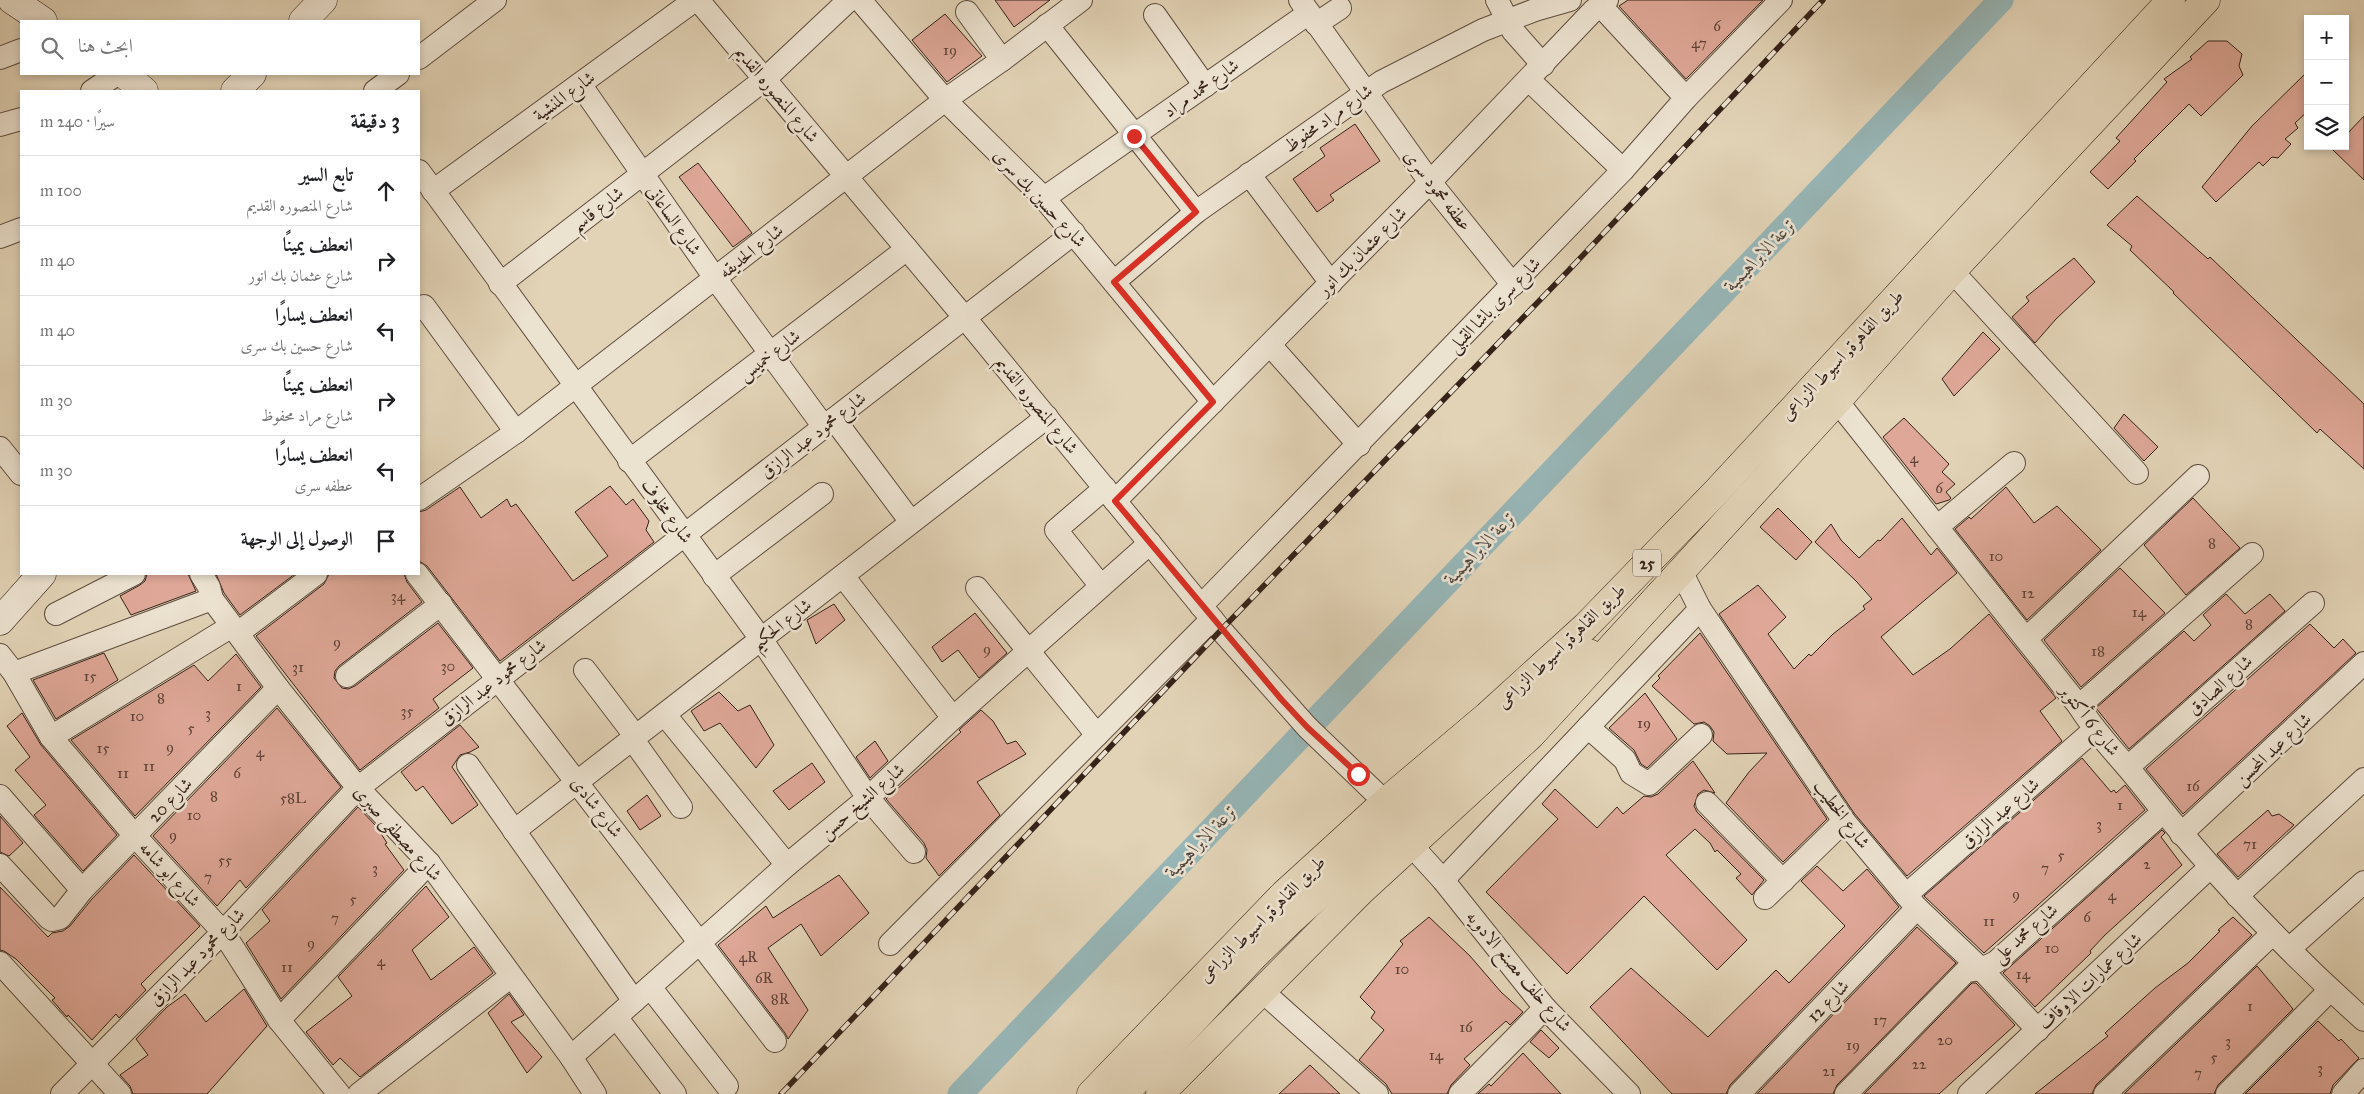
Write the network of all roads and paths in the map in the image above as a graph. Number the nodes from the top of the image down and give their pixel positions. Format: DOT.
graph roads {
  1 [pos="12,0"];
  2 [pos="323,0"];
  3 [pos="495,0"];
  4 [pos="697,0"];
  5 [pos="848,0"];
  6 [pos="860,0"];
  7 [pos="1080,0"];
  8 [pos="1570,0"];
  9 [pos="1782,0"];
  10 [pos="2171,0"];
  11 [pos="2206,0"];
  12 [pos="1604,2"];
  13 [pos="1340,8"];
  14 [pos="1502,10"];
  15 [pos="967,12"];
  16 [pos="1308,12"];
  17 [pos="1155,15"];
  18 [pos="42,20"];
  19 [pos="304,20"];
  20 [pos="1048,26"];
  21 [pos="20,50"];
  22 [pos="420,57"];
  23 [pos="0,58"];
  24 [pos="1002,60"];
  25 [pos="1536,72"];
  26 [pos="116,75"];
  27 [pos="125,75"];
  28 [pos="251,75"];
  29 [pos="397,75"];
  30 [pos="765,80"];
  31 [pos="580,84"];
  32 [pos="1205,86"];
  33 [pos="93,90"];
  34 [pos="143,90"];
  35 [pos="236,90"];
  36 [pos="376,90"];
  37 [pos="1364,93"];
  38 [pos="1686,98"];
  39 [pos="945,100"];
  40 [pos="20,118"];
  41 [pos="0,125"];
  42 [pos="1134,136"];
  43 [pos="1623,170"];
  44 [pos="420,172"];
  45 [pos="642,174"];
  46 [pos="1249,174"];
  47 [pos="847,177"];
  48 [pos="1430,182"];
  49 [pos="434,191"];
  50 [pos="1044,198"];
  51 [pos="1196,212"];
  52 [pos="20,228"];
  53 [pos="1074,233"];
  54 [pos="0,237"];
  55 [pos="908,249"];
  56 [pos="1952,271"];
  57 [pos="715,278"];
  58 [pos="1114,282"];
  59 [pos="1331,282"];
  60 [pos="500,284"];
  61 [pos="1513,285"];
  62 [pos="424,306"];
  63 [pos="965,318"];
  64 [pos="1270,345"];
  65 [pos="770,354"];
  66 [pos="575,386"];
  67 [pos="1837,401"];
  68 [pos="1213,402"];
  69 [pos="1047,417"];
  70 [pos="829,423"];
  71 [pos="516,432"];
  72 [pos="1360,444"];
  73 [pos="0,448"];
  74 [pos="630,460"];
  75 [pos="2014,463"];
  76 [pos="20,473"];
  77 [pos="2137,473"];
  78 [pos="2198,476"];
  79 [pos="822,494"];
  80 [pos="1110,494"];
  81 [pos="420,498"];
  82 [pos="912,522"];
  83 [pos="1937,527"];
  84 [pos="684,535"];
  85 [pos="1150,543"];
  86 [pos="2252,554"];
  87 [pos="1681,571"];
  88 [pos="41,575"];
  89 [pos="132,575"];
  90 [pos="202,575"];
  91 [pos="315,575"];
  92 [pos="418,575"];
  93 [pos="714,576"];
  94 [pos="843,576"];
  95 [pos="1102,586"];
  96 [pos="977,588"];
  97 [pos="212,598"];
  98 [pos="2313,603"];
  99 [pos="441,604"];
  100 [pos="1700,609"];
  101 [pos="1207,612"];
  102 [pos="56,614"];
  103 [pos="0,621"];
  104 [pos="235,629"];
  105 [pos="761,639"];
  106 [pos="2026,639"];
  107 [pos="1028,651"];
  108 [pos="0,655"];
  109 [pos="2364,663"];
  110 [pos="585,670"];
  111 [pos="14,673"];
  112 [pos="347,676"];
  113 [pos="496,679"];
  114 [pos="278,688"];
  115 [pos="2079,706"];
  116 [pos="665,715"];
  117 [pos="953,718"];
  118 [pos="1588,728"];
  119 [pos="2094,730"];
  120 [pos="1097,735"];
  121 [pos="1701,735"];
  122 [pos="51,737"];
  123 [pos="635,738"];
  124 [pos="468,765"];
  125 [pos="2128,767"];
  126 [pos="2364,779"];
  127 [pos="578,782"];
  128 [pos="358,788"];
  129 [pos="0,796"];
  130 [pos="868,798"];
  131 [pos="1707,803"];
  132 [pos="681,807"];
  133 [pos="2163,812"];
  134 [pos="1844,821"];
  135 [pos="1399,823"];
  136 [pos="514,831"];
  137 [pos="2181,834"];
  138 [pos="135,836"];
  139 [pos="914,852"];
  140 [pos="429,863"];
  141 [pos="0,865"];
  142 [pos="787,865"];
  143 [pos="2210,868"];
  144 [pos="1444,880"];
  145 [pos="1783,881"];
  146 [pos="2364,882"];
  147 [pos="82,890"];
  148 [pos="2238,896"];
  149 [pos="1765,898"];
  150 [pos="1912,901"];
  151 [pos="223,932"];
  152 [pos="2272,934"];
  153 [pos="701,942"];
  154 [pos="890,944"];
  155 [pos="2289,949"];
  156 [pos="0,963"];
  157 [pos="1981,969"];
  158 [pos="510,977"];
  159 [pos="2330,990"];
  160 [pos="1262,991"];
  161 [pos="642,994"];
  162 [pos="1545,1008"];
  163 [pos="616,1017"];
  164 [pos="279,1020"];
  165 [pos="2364,1020"];
  166 [pos="2038,1030"];
  167 [pos="775,1041"];
  168 [pos="571,1057"];
  169 [pos="91,1065"];
  170 [pos="2364,1070"];
  171 [pos="727,1086"];
  172 [pos="62,1094"];
  173 [pos="120,1094"];
  174 [pos="338,1094"];
  175 [pos="359,1094"];
  176 [pos="596,1094"];
  177 [pos="675,1094"];
  178 [pos="1091,1094"];
  179 [pos="1124,1094"];
  180 [pos="1160,1094"];
  181 [pos="1378,1094"];
  182 [pos="1460,1094"];
  183 [pos="1628,1094"];
  184 [pos="1739,1094"];
  185 [pos="1846,1094"];
  186 [pos="1969,1094"];
  187 [pos="2105,1094"];
  188 [pos="2226,1094"];
  189 [pos="2344,1094"];
  1 -- 18 [label="main road"];
  2 -- 19 [label="main road"];
  3 -- 22 [label="street"];
  4 -- 30 [label="street, شارع المنصوره القديم"];
  4 -- 31 [label="street, شارع المنشية"];
  5 -- 30 [label="street, شارع قاسم"];
  6 -- 39 [label="street, شارع حسين بك سرى"];
  7 -- 20 [label="street, شارع الحديقه"];
  8 -- 14 [label="street, شارع مراد محفوظ"];
  9 -- 38 [label="street, شارع سرى باشا القبلى"];
  10 -- 135 [label="highway, طريق القاهرة, اسيوط الزراعى / 25"];
  11 -- 56 [label="highway, طريق القاهرة, اسيوط الزراعى / 25"];
  12 -- 25 [label="street, شارع عثمان بك انور"];
  12 -- 38 [label="street"];
  13 -- 16 [label="street, شارع محمد مراد"];
  14 -- 25 [label="street"];
  14 -- 37 [label="street, شارع مراد محفوظ"];
  15 -- 24 [label="street"];
  16 -- 32 [label="street, شارع محمد مراد"];
  16 -- 37 [label="street, عطفه محمود سرى"];
  17 -- 32 [label="street"];
  20 -- 24 [label="street, شارع الحديقه"];
  20 -- 42 [label="street"];
  21 -- 23 [label="street"];
  24 -- 39 [label="street, شارع الحديقه"];
  25 -- 43 [label="street"];
  25 -- 48 [label="street, شارع عثمان بك انور"];
  26 -- 33 [label="street"];
  27 -- 34 [label="main road"];
  28 -- 35 [label="main road"];
  29 -- 36 [label="street"];
  30 -- 45 [label="street, شارع قاسم"];
  30 -- 47 [label="street, شارع المنصوره القديم"];
  31 -- 45 [label="street, شارع الساعاتى"];
  31 -- 49 [label="street, شارع المنشية"];
  32 -- 42 [label="street, شارع محمد مراد"];
  37 -- 46 [label="street, شارع مراد محفوظ"];
  37 -- 48 [label="street, عطفه محمود سرى"];
  38 -- 43 [label="street, شارع سرى باشا القبلى"];
  39 -- 47 [label="street, شارع الحديقه"];
  39 -- 50 [label="street, شارع حسين بك سرى"];
  40 -- 41 [label="street"];
  42 -- 50 [label="street, شارع محمد مراد"];
  42 -- 51 [label="street"];
  43 -- 61 [label="street, شارع سرى باشا القبلى"];
  44 -- 49 [label="street, شارع مخلوف"];
  45 -- 57 [label="street, شارع الساعاتى"];
  45 -- 60 [label="street, شارع قاسم"];
  46 -- 51 [label="street, شارع مراد محفوظ"];
  46 -- 59 [label="street"];
  47 -- 55 [label="street, شارع المنصوره القديم"];
  47 -- 57 [label="street, شارع الحديقه"];
  48 -- 59 [label="street, شارع عثمان بك انور"];
  48 -- 61 [label="street, عطفه محمود سرى"];
  49 -- 60 [label="street, شارع مخلوف"];
  50 -- 53 [label="street, شارع حسين بك سرى"];
  51 -- 58 [label="street, شارع مراد محفوظ"];
  52 -- 54 [label="street"];
  53 -- 58 [label="street, شارع حسين بك سرى"];
  53 -- 63 [label="street, شارع محمود عبد الرازق"];
  55 -- 63 [label="street, شارع المنصوره القديم"];
  55 -- 65 [label="street, شارع خميس"];
  56 -- 67 [label="highway, طريق القاهرة, اسيوط الزراعى / 25"];
  56 -- 77 [label="street"];
  57 -- 65 [label="street, شارع الساعاتى"];
  57 -- 66 [label="street, شارع الحديقه"];
  58 -- 68 [label="street, شارع حسين بك سرى"];
  59 -- 64 [label="street, شارع عثمان بك انور"];
  60 -- 66 [label="street, شارع مخلوف"];
  61 -- 72 [label="street, شارع سرى باشا القبلى"];
  62 -- 71 [label="street"];
  63 -- 69 [label="street, شارع المنصوره القديم"];
  63 -- 70 [label="street, شارع محمود عبد الرازق"];
  64 -- 68 [label="street, شارع عثمان بك انور"];
  64 -- 72 [label="street"];
  65 -- 70 [label="street, شارع الساعاتى"];
  65 -- 74 [label="street, شارع خميس"];
  66 -- 71 [label="street, شارع الحديقه"];
  66 -- 74 [label="street, شارع مخلوف"];
  67 -- 83 [label="street, شارع 6 أكتوبر"];
  67 -- 87 [label="highway, طريق القاهرة, اسيوط الزراعى / 25"];
  68 -- 80 [label="street, شارع عثمان بك انور"];
  69 -- 80 [label="street, شارع المنصوره القديم"];
  69 -- 82 [label="street, شارع الحكيم"];
  70 -- 82 [label="street, شارع الساعاتى"];
  70 -- 84 [label="street, شارع محمود عبد الرازق"];
  71 -- 81 [label="street, شارع الحديقه"];
  72 -- 101 [label="street, شارع سرى باشا القبلى"];
  73 -- 76 [label="street"];
  74 -- 84 [label="street, شارع مخلوف"];
  75 -- 83 [label="street"];
  78 -- 106 [label="street"];
  79 -- 93 [label="street"];
  80 -- 85 [label="street, شارع المنصوره القديم"];
  80 -- 95 [label="street, شارع عثمان بك انور"];
  82 -- 94 [label="street, شارع الحكيم"];
  83 -- 106 [label="street, شارع 6 أكتوبر"];
  84 -- 93 [label="street, شارع مخلوف"];
  84 -- 113 [label="street, شارع محمود عبد الرازق"];
  85 -- 95 [label="street, شارع الشيخ حسن"];
  85 -- 101 [label="street, شارع المنصوره القديم"];
  86 -- 115 [label="street"];
  87 -- 100 [label="street, شارع الخطيب"];
  87 -- 135 [label="highway, طريق القاهرة, اسيوط الزراعى / 25"];
  88 -- 103 [label="main road"];
  89 -- 102 [label="street"];
  90 -- 97 [label="street, شارع مصطفى صبرى"];
  91 -- 104 [label="street"];
  92 -- 99 [label="street, شارع شادى"];
  93 -- 105 [label="street, شارع مخلوف"];
  94 -- 105 [label="street, شارع الحكيم"];
  94 -- 117 [label="street"];
  95 -- 107 [label="street, شارع الشيخ حسن"];
  96 -- 107 [label="street"];
  97 -- 104 [label="street, شارع مصطفى صبرى"];
  97 -- 111 [label="street"];
  98 -- 125 [label="street, شارع الصادق"];
  99 -- 112 [label="street"];
  99 -- 113 [label="street, شارع شادى"];
  100 -- 118 [label="street"];
  100 -- 134 [label="street, شارع الخطيب"];
  101 -- 120 [label="street, شارع سرى باشا القبلى"];
  101 -- 135 [label="street, شارع المنصوره القديم"];
  104 -- 114 [label="street, شارع مصطفى صبرى"];
  104 -- 122 [label="street"];
  105 -- 116 [label="street, شارع الحكيم"];
  105 -- 130 [label="street, شارع مخلوف"];
  106 -- 115 [label="street, شارع 6 أكتوبر"];
  107 -- 117 [label="street, شارع الشيخ حسن"];
  107 -- 120 [label="street"];
  108 -- 111 [label="street, شارع ابو شامه"];
  109 -- 137 [label="street, شارع عبد المحسن"];
  110 -- 123 [label="street"];
  111 -- 122 [label="street, شارع ابو شامه"];
  113 -- 127 [label="street, شارع شادى"];
  113 -- 128 [label="street, شارع محمود عبد الرازق"];
  114 -- 128 [label="street, شارع مصطفى صبرى"];
  114 -- 138 [label="street, شارع 20"];
  115 -- 119 [label="street, شارع 6 أكتوبر"];
  116 -- 123 [label="street, شارع الحكيم"];
  116 -- 142 [label="street"];
  117 -- 130 [label="street, شارع الشيخ حسن"];
  118 -- 121 [label="street"];
  118 -- 144 [label="street"];
  119 -- 125 [label="street, شارع 6 أكتوبر"];
  119 -- 150 [label="street, شارع عبد الرازق"];
  120 -- 154 [label="street, شارع سرى باشا القبلى"];
  122 -- 138 [label="street, شارع ابو شامه"];
  123 -- 127 [label="street, شارع الحكيم"];
  123 -- 132 [label="street"];
  124 -- 136 [label="street"];
  125 -- 133 [label="street, شارع 6 أكتوبر"];
  126 -- 148 [label="street"];
  127 -- 136 [label="street, شارع الحكيم"];
  127 -- 153 [label="street, شارع شادى"];
  128 -- 140 [label="street, شارع مصطفى صبرى"];
  128 -- 151 [label="street, شارع محمود عبد الرازق"];
  129 -- 147 [label="street"];
  130 -- 139 [label="street, شارع مخلوف"];
  130 -- 142 [label="street, شارع الشيخ حسن"];
  131 -- 145 [label="street"];
  133 -- 137 [label="street, شارع 6 أكتوبر"];
  133 -- 157 [label="street, شارع محمد على"];
  134 -- 145 [label="street"];
  134 -- 150 [label="street, شارع الخطيب"];
  135 -- 144 [label="street, شارع خلف مصنع الادويه"];
  135 -- 160 [label="highway, طريق القاهرة, اسيوط الزراعى / 25"];
  135 -- 178 [label="highway, طريق القاهرة, اسيوط الزراعى / 25"];
  135 -- 179 [label="highway"];
  136 -- 161 [label="street"];
  137 -- 143 [label="street, شارع 6 أكتوبر"];
  138 -- 147 [label="street, شارع 20"];
  138 -- 151 [label="street, شارع ابو شامه"];
  140 -- 158 [label="street, شارع مصطفى صبرى"];
  140 -- 164 [label="street"];
  141 -- 147 [label="street, شارع 20"];
  142 -- 153 [label="street, شارع الشيخ حسن"];
  143 -- 148 [label="street, شارع 6 أكتوبر"];
  143 -- 166 [label="street, شارع عمارات الاوقاف"];
  144 -- 162 [label="street, شارع خلف مصنع الادويه"];
  145 -- 149 [label="street"];
  146 -- 155 [label="street"];
  148 -- 152 [label="street, شارع 6 أكتوبر"];
  150 -- 157 [label="street, شارع الخطيب"];
  150 -- 184 [label="street, شارع 12"];
  151 -- 164 [label="street, شارع ابو شامه"];
  151 -- 169 [label="street, شارع محمود عبد الرازق"];
  152 -- 155 [label="street, شارع 6 أكتوبر"];
  152 -- 187 [label="street"];
  153 -- 161 [label="street, شارع الشيخ حسن"];
  153 -- 167 [label="street, شارع شادى"];
  155 -- 159 [label="street, شارع 6 أكتوبر"];
  156 -- 169 [label="street"];
  157 -- 166 [label="street, شارع الخطيب"];
  157 -- 185 [label="street, شارع محمد على"];
  158 -- 168 [label="street, شارع مصطفى صبرى"];
  158 -- 175 [label="street"];
  159 -- 165 [label="street, شارع 6 أكتوبر"];
  159 -- 188 [label="street"];
  160 -- 180 [label="highway, طريق القاهرة, اسيوط الزراعى / 25"];
  160 -- 181 [label="street"];
  161 -- 163 [label="street, شارع الشيخ حسن"];
  161 -- 171 [label="street"];
  162 -- 182 [label="street"];
  162 -- 183 [label="street, شارع خلف مصنع الادويه"];
  163 -- 168 [label="street, شارع الشيخ حسن"];
  163 -- 177 [label="street"];
  164 -- 174 [label="street, شارع ابو شامه"];
  166 -- 186 [label="street, شارع عمارات الاوقاف"];
  168 -- 176 [label="street, شارع مصطفى صبرى"];
  169 -- 172 [label="street, شارع محمود عبد الرازق"];
  169 -- 173 [label="street"];
  170 -- 189 [label="street"];
}
